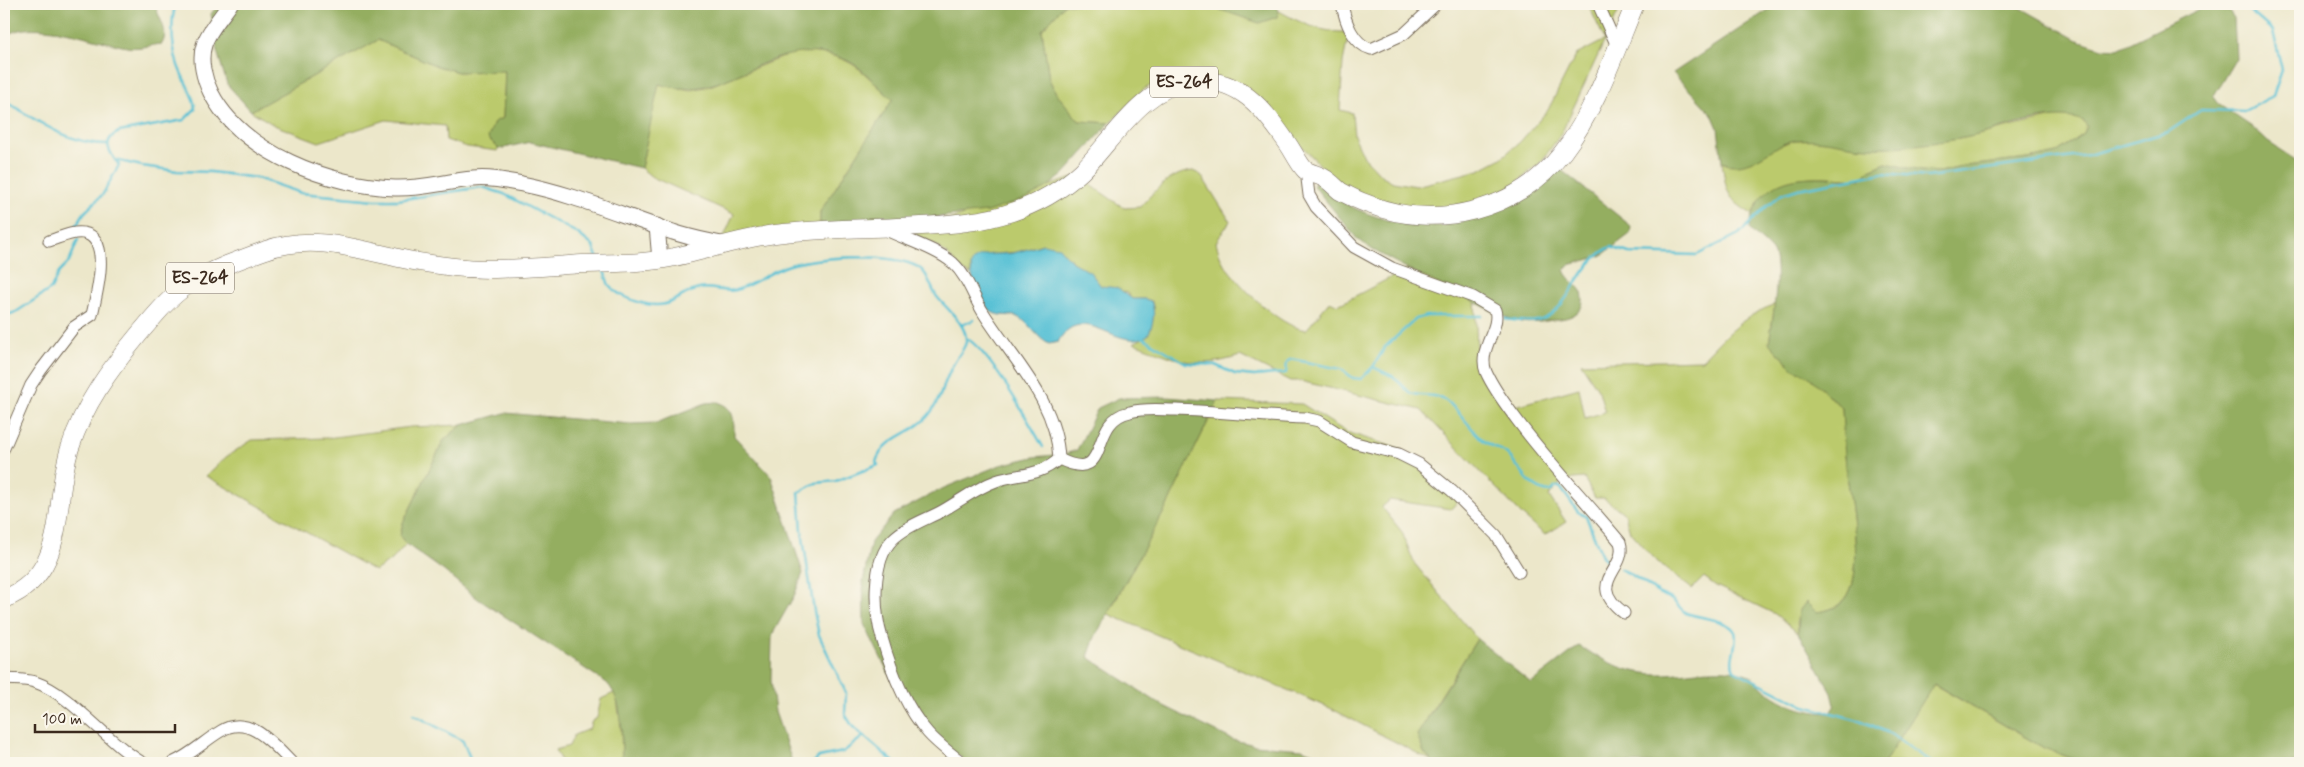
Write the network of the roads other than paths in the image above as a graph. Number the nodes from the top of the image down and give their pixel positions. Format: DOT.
graph roads {
  1 [pos="230,4"];
  2 [pos="1342,4"];
  3 [pos="1436,4"];
  4 [pos="1598,4"];
  5 [pos="1635,4"];
  6 [pos="1617,46"];
  7 [pos="1306,170"];
  8 [pos="657,226"];
  9 [pos="883,229"];
  10 [pos="49,241"];
  11 [pos="725,245"];
  12 [pos="660,260"];
  13 [pos="4,448"];
  14 [pos="1059,460"];
  15 [pos="1519,572"];
  16 [pos="4,599"];
  17 [pos="1624,614"];
  18 [pos="4,679"];
  19 [pos="143,763"];
  20 [pos="172,763"];
  21 [pos="292,763"];
  22 [pos="963,763"];
  1 -- 8 [label="street"];
  2 -- 3 [label="street"];
  4 -- 6 [label="street"];
  5 -- 6 [label="main road, ES-264"];
  6 -- 7 [label="main road, ES-264"];
  7 -- 9 [label="main road, ES-264"];
  7 -- 17 [label="street"];
  8 -- 11 [label="street"];
  8 -- 12 [label="street"];
  9 -- 11 [label="main road, ES-264"];
  9 -- 14 [label="street"];
  10 -- 13 [label="street"];
  11 -- 12 [label="main road, ES-264"];
  12 -- 16 [label="main road, ES-264"];
  14 -- 15 [label="street"];
  14 -- 22 [label="street"];
  18 -- 19 [label="street"];
  20 -- 21 [label="street"];
}
